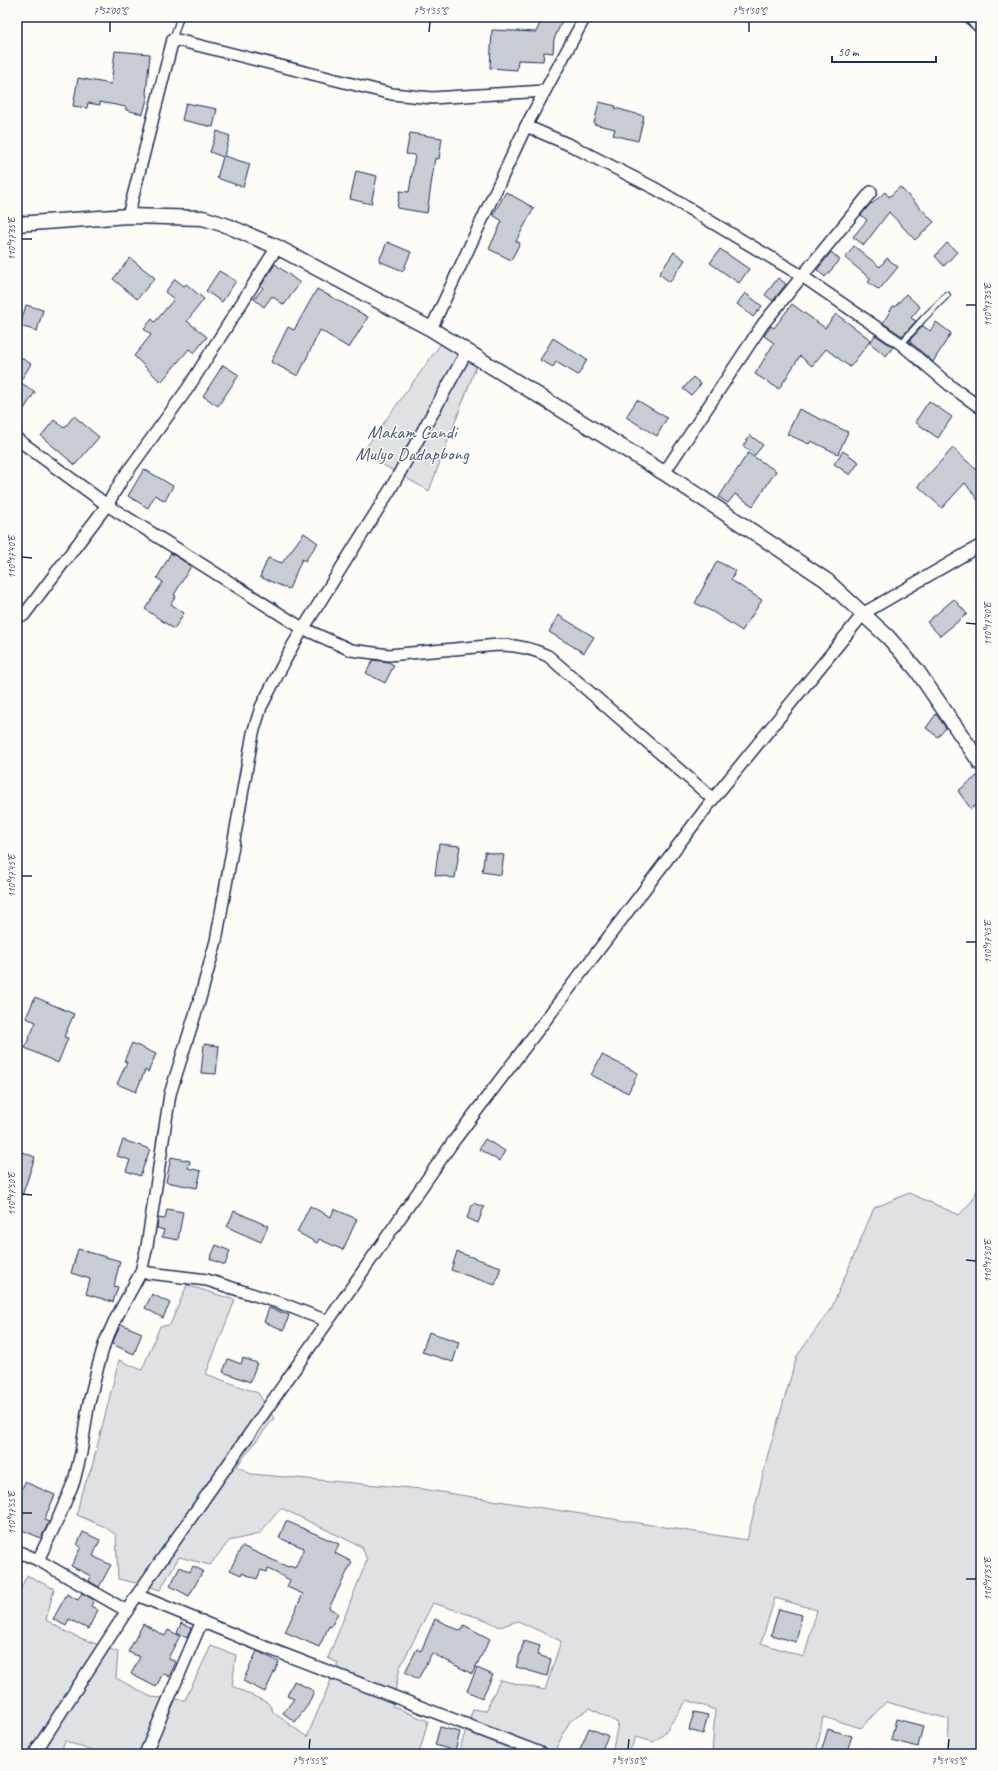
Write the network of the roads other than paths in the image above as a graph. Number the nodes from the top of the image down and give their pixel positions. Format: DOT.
graph roads {
  1 [pos="180,17"];
  2 [pos="585,17"];
  3 [pos="969,17"];
  4 [pos="981,28"];
  5 [pos="173,39"];
  6 [pos="545,91"];
  7 [pos="526,126"];
  8 [pos="871,192"];
  9 [pos="128,216"];
  10 [pos="17,224"];
  11 [pos="277,247"];
  12 [pos="802,276"];
  13 [pos="947,295"];
  14 [pos="431,329"];
  15 [pos="901,344"];
  16 [pos="467,351"];
  17 [pos="981,408"];
  18 [pos="17,439"];
  19 [pos="664,473"];
  20 [pos="107,505"];
  21 [pos="981,545"];
  22 [pos="17,611"];
  23 [pos="864,614"];
  24 [pos="302,628"];
  25 [pos="981,764"];
  26 [pos="714,799"];
  27 [pos="141,1272"];
  28 [pos="327,1320"];
  29 [pos="17,1551"];
  30 [pos="38,1560"];
  31 [pos="137,1595"];
  32 [pos="127,1612"];
  33 [pos="202,1621"];
  34 [pos="34,1754"];
  35 [pos="145,1754"];
  36 [pos="543,1754"];
  1 -- 5 [label="lane"];
  2 -- 6 [label="street"];
  3 -- 4 [label="street"];
  5 -- 6 [label="street"];
  5 -- 9 [label="street"];
  6 -- 7 [label="street"];
  7 -- 12 [label="street"];
  7 -- 14 [label="street"];
  8 -- 12 [label="street"];
  9 -- 10 [label="street"];
  9 -- 11 [label="street"];
  11 -- 14 [label="street"];
  11 -- 20 [label="street"];
  12 -- 15 [label="street"];
  12 -- 19 [label="street"];
  13 -- 15 [label="lane"];
  14 -- 16 [label="street"];
  15 -- 17 [label="street"];
  16 -- 19 [label="street"];
  16 -- 24 [label="street"];
  18 -- 20 [label="street"];
  19 -- 23 [label="street"];
  20 -- 22 [label="street"];
  20 -- 24 [label="street"];
  21 -- 23 [label="street"];
  23 -- 25 [label="street"];
  23 -- 26 [label="street"];
  24 -- 26 [label="street"];
  24 -- 27 [label="street"];
  26 -- 28 [label="street"];
  27 -- 28 [label="street"];
  27 -- 30 [label="street"];
  28 -- 31 [label="street"];
  29 -- 30 [label="street"];
  30 -- 32 [label="street"];
  31 -- 32 [label="street"];
  31 -- 33 [label="street"];
  32 -- 34 [label="street"];
  33 -- 35 [label="street"];
  33 -- 36 [label="street"];
}
